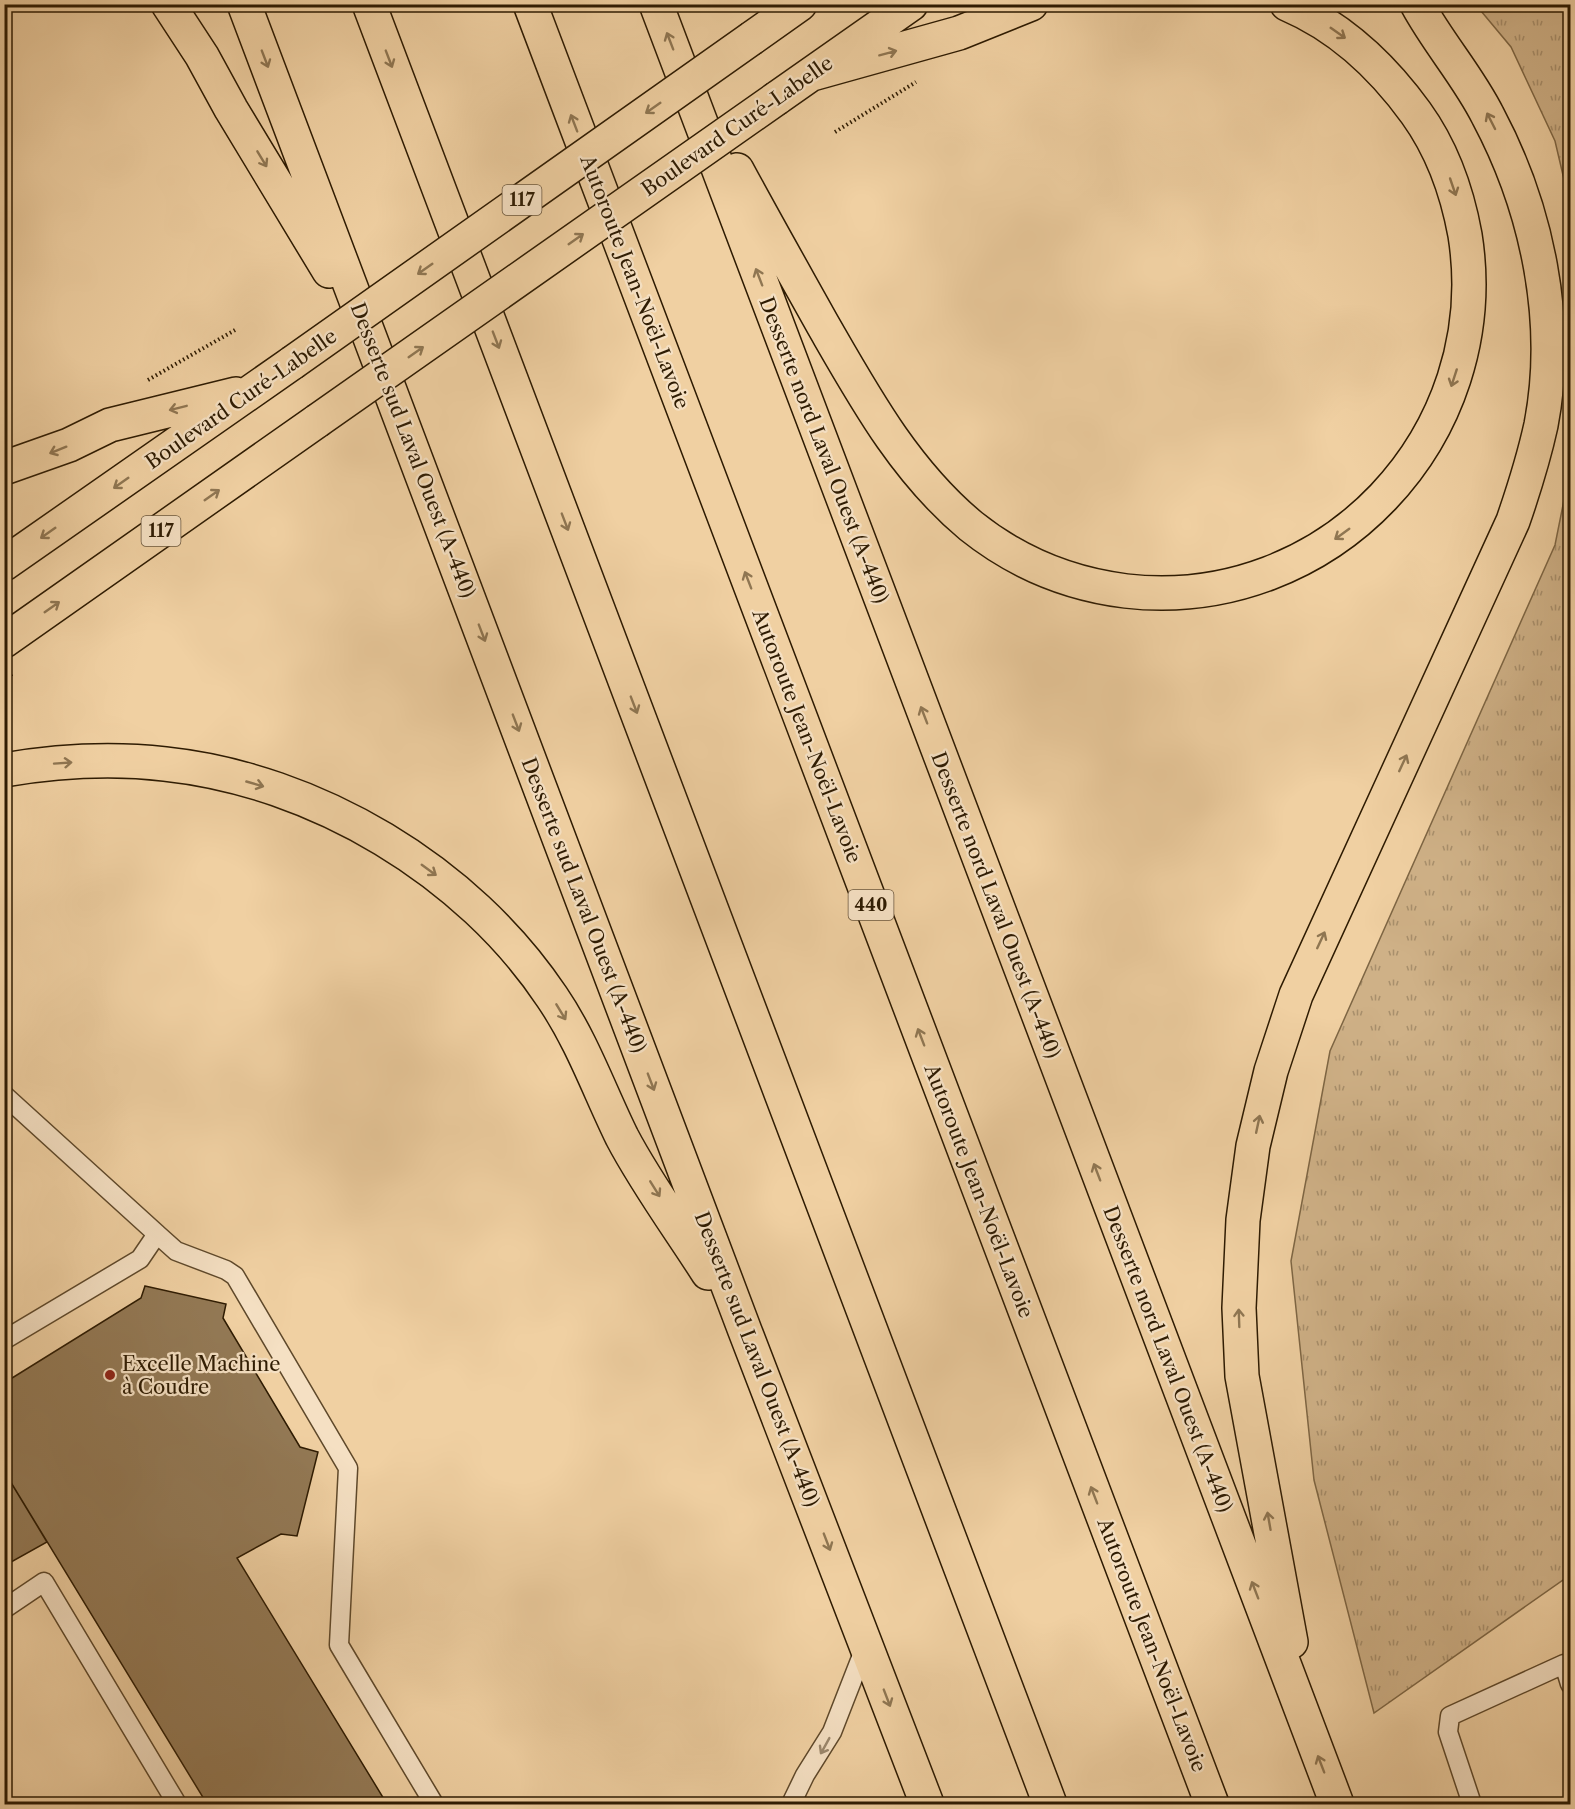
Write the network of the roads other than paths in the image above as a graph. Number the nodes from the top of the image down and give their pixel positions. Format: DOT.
graph roads {
  1 [pos="168,4"];
  2 [pos="244,4"];
  3 [pos="369,4"];
  4 [pos="530,4"];
  5 [pos="656,4"];
  6 [pos="800,4"];
  7 [pos="911,4"];
  8 [pos="1031,4"];
  9 [pos="1287,4"];
  10 [pos="1416,9"];
  11 [pos="812,74"];
  12 [pos="684,77"];
  13 [pos="372,342"];
  14 [pos="255,389"];
  15 [pos="4,468"];
  16 [pos="4,564"];
  17 [pos="4,641"];
  18 [pos="4,770"];
  19 [pos="4,1095"];
  20 [pos="157,1234"];
  21 [pos="745,1331"];
  22 [pos="4,1340"];
  23 [pos="4,1609"];
  24 [pos="866,1644"];
  25 [pos="1567,1660"];
  26 [pos="1570,1684"];
  27 [pos="1306,1724"];
  28 [pos="177,1804"];
  29 [pos="434,1804"];
  30 [pos="791,1804"];
  31 [pos="927,1804"];
  32 [pos="1050,1804"];
  33 [pos="1212,1804"];
  34 [pos="1337,1804"];
  35 [pos="1472,1804"];
  1 -- 13 [label="main road, one-way"];
  2 -- 13 [label="main road, Desserte sud Laval Ouest (A-440), one-way"];
  3 -- 32 [label="main road, one-way"];
  33 -- 4 [label="main road, Autoroute Jean-Noël-Lavoie / 440, one-way"];
  12 -- 5 [label="main road, Desserte nord Laval Ouest (A-440), one-way"];
  6 -- 14 [label="main road, Boulevard Curé-Labelle / 117, one-way, bridge"];
  7 -- 11 [label="main road, Boulevard Curé-Labelle / 117"];
  11 -- 8 [label="main road, one-way"];
  9 -- 12 [label="main road, one-way"];
  27 -- 10 [label="main road, one-way"];
  17 -- 11 [label="main road, Boulevard Curé-Labelle / 117, one-way, bridge"];
  27 -- 12 [label="main road, Desserte nord Laval Ouest (A-440), one-way"];
  13 -- 21 [label="main road, Desserte sud Laval Ouest (A-440), one-way"];
  14 -- 15 [label="main road, one-way"];
  14 -- 16 [label="main road, Boulevard Curé-Labelle / 117, one-way"];
  18 -- 21 [label="main road, one-way"];
  19 -- 20 [label="lane"];
  20 -- 22 [label="lane"];
  20 -- 29 [label="lane"];
  21 -- 24 [label="main road, Desserte sud Laval Ouest (A-440), one-way"];
  23 -- 28 [label="lane"];
  24 -- 30 [label="lane, one-way"];
  24 -- 31 [label="main road, Desserte sud Laval Ouest (A-440), one-way"];
  25 -- 26 [label="lane"];
  25 -- 35 [label="lane"];
  34 -- 27 [label="main road, Desserte nord Laval Ouest (A-440), one-way"];
}
